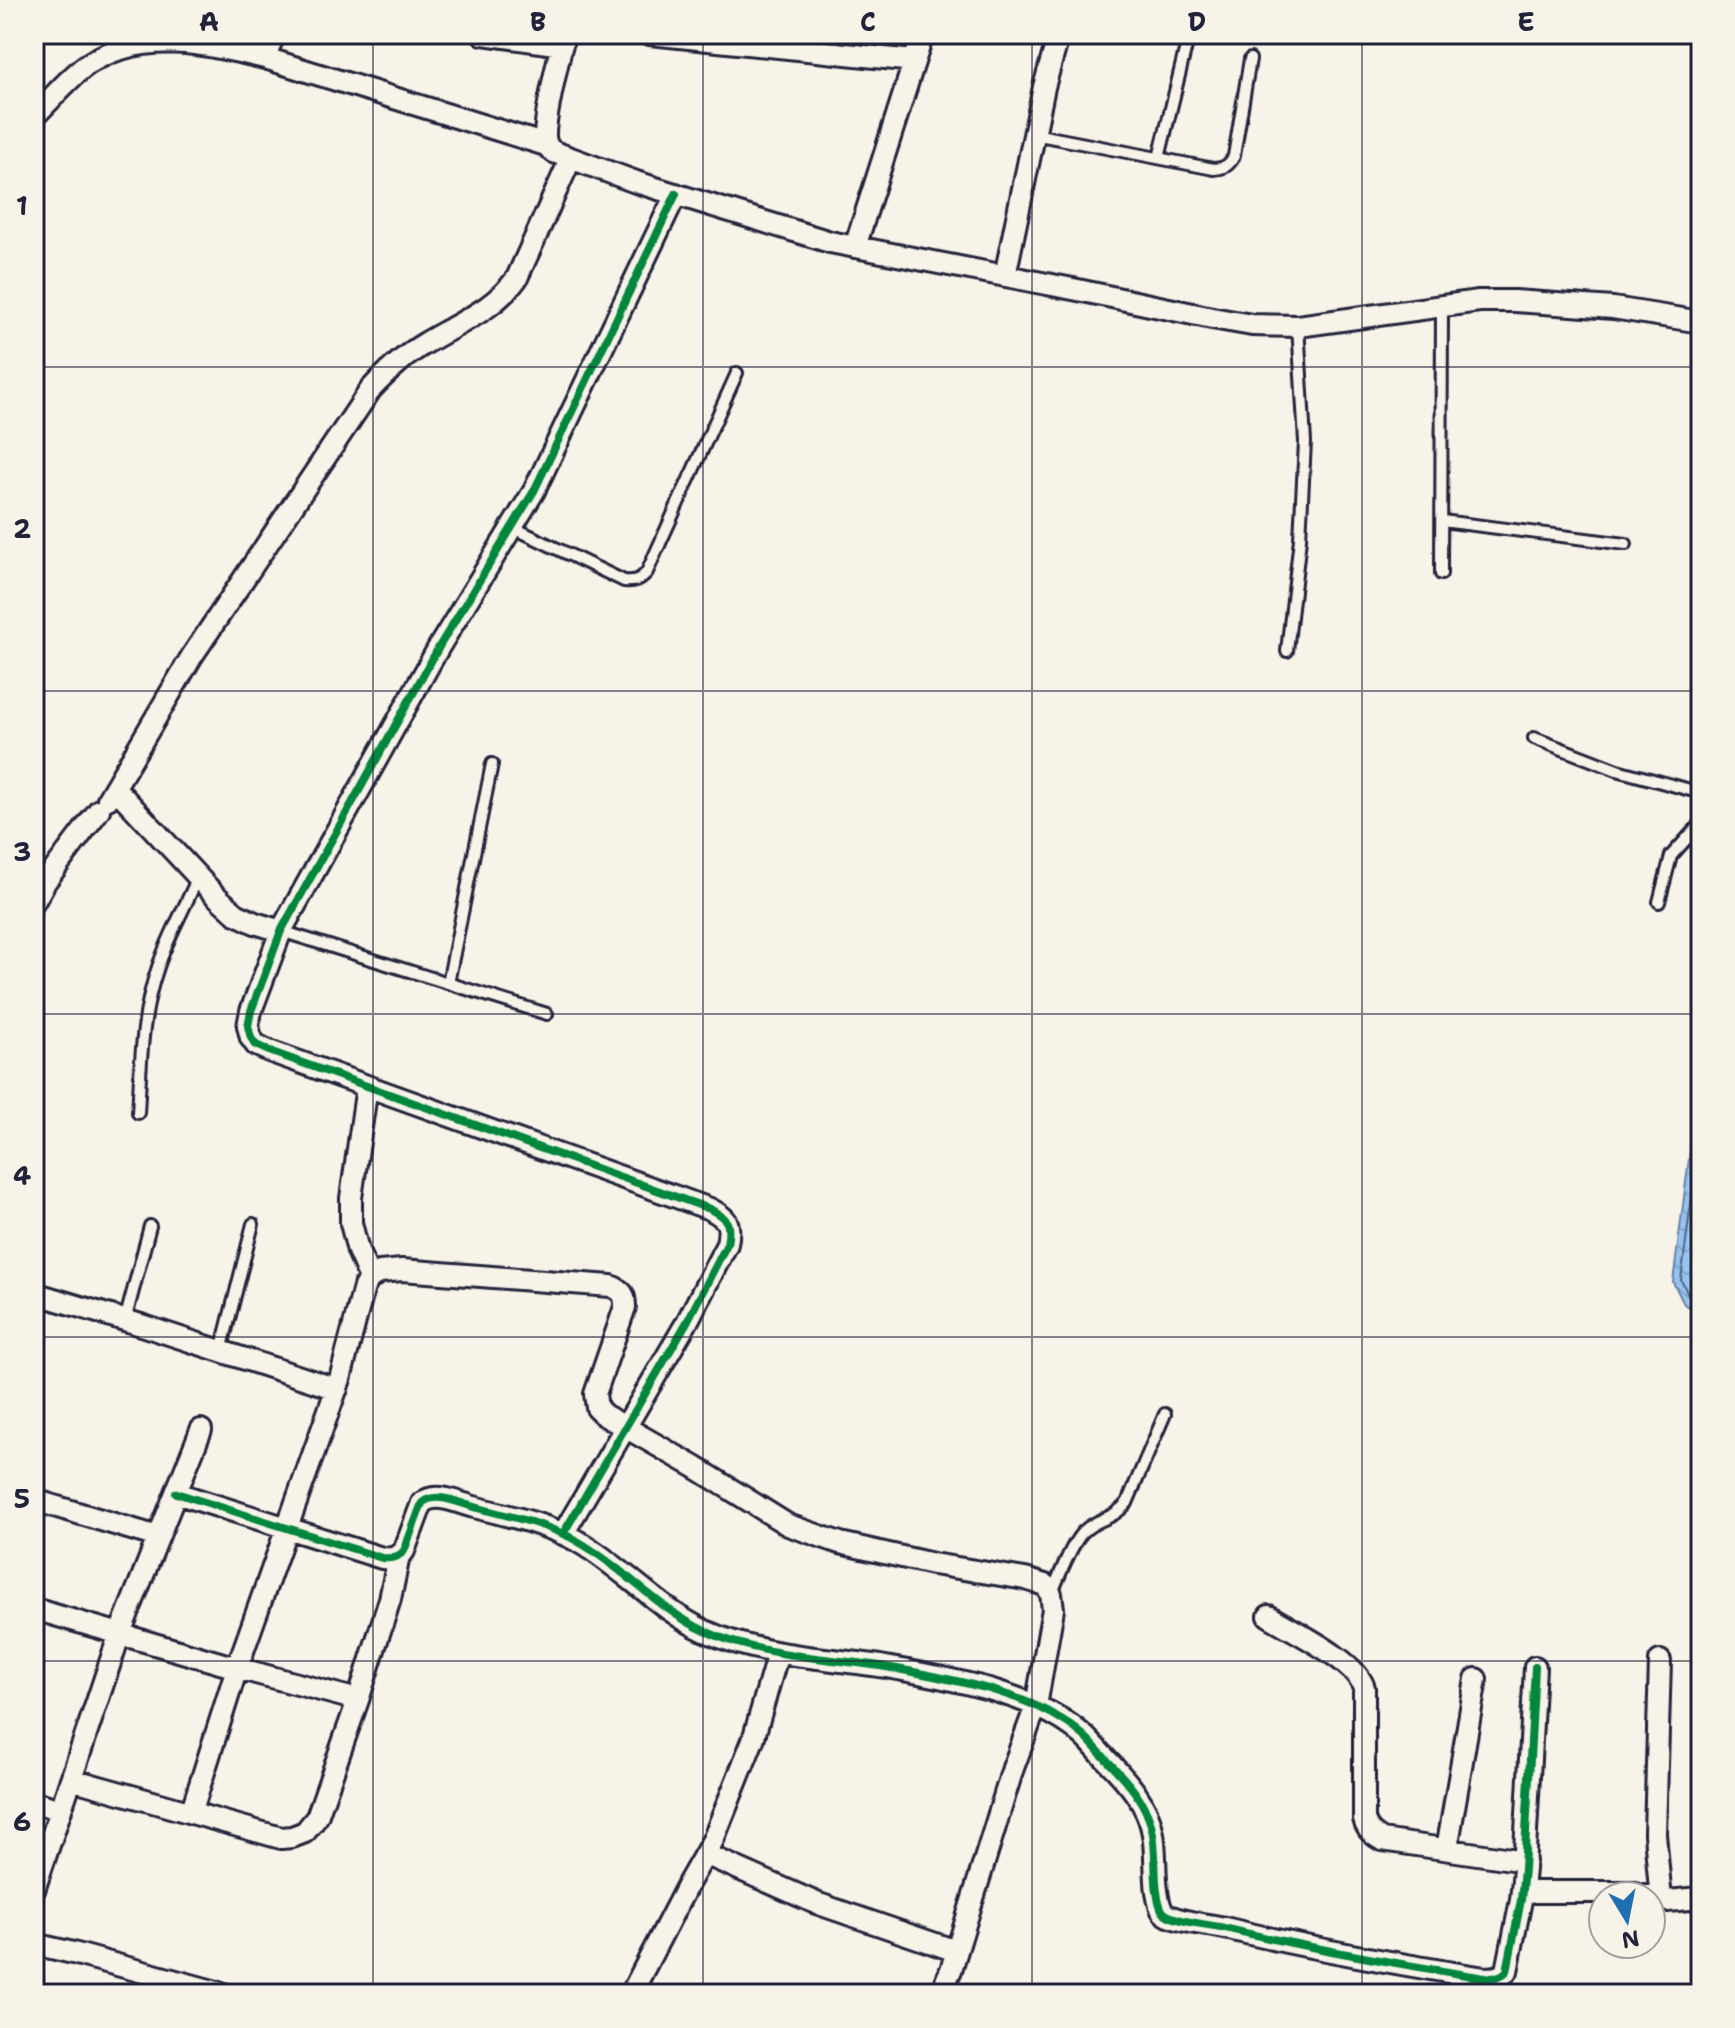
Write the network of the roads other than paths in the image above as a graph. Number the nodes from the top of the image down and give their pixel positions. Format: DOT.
graph roads {
  1 [pos="274,34"];
  2 [pos="483,34"];
  3 [pos="650,34"];
  4 [pos="923,34"];
  5 [pos="1059,34"];
  6 [pos="1189,34"];
  7 [pos="563,39"];
  8 [pos="265,58"];
  9 [pos="1250,59"];
  10 [pos="914,61"];
  11 [pos="34,116"];
  12 [pos="1034,134"];
  13 [pos="546,145"];
  14 [pos="571,158"];
  15 [pos="1159,158"];
  16 [pos="676,194"];
  17 [pos="855,247"];
  18 [pos="1005,276"];
  19 [pos="1442,305"];
  20 [pos="1701,322"];
  21 [pos="1298,326"];
  22 [pos="737,373"];
  23 [pos="1442,521"];
  24 [pos="512,527"];
  25 [pos="1626,544"];
  26 [pos="1441,574"];
  27 [pos="1287,651"];
  28 [pos="1534,738"];
  29 [pos="492,764"];
  30 [pos="1701,793"];
  31 [pos="107,799"];
  32 [pos="1701,823"];
  33 [pos="198,877"];
  34 [pos="34,902"];
  35 [pos="1659,902"];
  36 [pos="281,931"];
  37 [pos="448,983"];
  38 [pos="547,1014"];
  39 [pos="367,1086"];
  40 [pos="138,1113"];
  41 [pos="253,1224"];
  42 [pos="150,1226"];
  43 [pos="370,1278"];
  44 [pos="34,1293"];
  45 [pos="125,1321"];
  46 [pos="221,1351"];
  47 [pos="337,1389"];
  48 [pos="1165,1414"];
  49 [pos="626,1428"];
  50 [pos="201,1430"];
  51 [pos="176,1493"];
  52 [pos="34,1500"];
  53 [pos="288,1529"];
  54 [pos="563,1534"];
  55 [pos="158,1537"];
  56 [pos="399,1556"];
  57 [pos="1051,1594"];
  58 [pos="34,1609"];
  59 [pos="1269,1616"];
  60 [pos="120,1633"];
  61 [pos="778,1653"];
  62 [pos="1660,1661"];
  63 [pos="1535,1667"];
  64 [pos="237,1668"];
  65 [pos="1476,1679"];
  66 [pos="358,1700"];
  67 [pos="1036,1706"];
  68 [pos="71,1779"];
  69 [pos="34,1802"];
  70 [pos="61,1810"];
  71 [pos="191,1813"];
  72 [pos="1447,1849"];
  73 [pos="705,1854"];
  74 [pos="1525,1861"];
  75 [pos="1654,1880"];
  76 [pos="34,1890"];
  77 [pos="1522,1892"];
  78 [pos="1587,1892"];
  79 [pos="1667,1898"];
  80 [pos="1701,1898"];
  81 [pos="34,1944"];
  82 [pos="956,1951"];
  83 [pos="1465,1984"];
  84 [pos="224,1994"];
  85 [pos="631,1994"];
  86 [pos="940,1994"];
  1 -- 8 [label="street"];
  2 -- 7 [label="street"];
  3 -- 10 [label="street"];
  4 -- 10 [label="street"];
  5 -- 12 [label="street"];
  6 -- 15 [label="lane"];
  7 -- 13 [label="street"];
  8 -- 11 [label="street"];
  8 -- 13 [label="street"];
  9 -- 15 [label="lane"];
  10 -- 17 [label="street"];
  12 -- 15 [label="lane"];
  12 -- 18 [label="street"];
  13 -- 14 [label="street"];
  14 -- 16 [label="street"];
  14 -- 31 [label="street"];
  16 -- 17 [label="street"];
  16 -- 24 [label="street"];
  17 -- 18 [label="street"];
  18 -- 21 [label="street"];
  19 -- 20 [label="street"];
  19 -- 21 [label="street"];
  19 -- 23 [label="lane"];
  21 -- 27 [label="lane"];
  22 -- 24 [label="lane"];
  23 -- 25 [label="lane"];
  23 -- 26 [label="lane"];
  24 -- 36 [label="street"];
  28 -- 30 [label="lane"];
  29 -- 37 [label="lane"];
  31 -- 33 [label="street"];
  31 -- 34 [label="street"];
  32 -- 35 [label="lane"];
  33 -- 36 [label="street"];
  33 -- 40 [label="lane"];
  36 -- 37 [label="lane"];
  36 -- 39 [label="street"];
  37 -- 38 [label="lane"];
  39 -- 43 [label="street"];
  39 -- 49 [label="street"];
  41 -- 46 [label="lane"];
  42 -- 45 [label="lane"];
  43 -- 47 [label="street"];
  43 -- 49 [label="street"];
  44 -- 45 [label="street"];
  45 -- 46 [label="street"];
  46 -- 47 [label="street"];
  47 -- 53 [label="street"];
  48 -- 57 [label="lane"];
  49 -- 54 [label="street"];
  49 -- 57 [label="street"];
  50 -- 51 [label="street"];
  51 -- 53 [label="street"];
  51 -- 55 [label="street"];
  52 -- 55 [label="street"];
  53 -- 56 [label="street"];
  53 -- 64 [label="street"];
  54 -- 56 [label="street"];
  54 -- 61 [label="street"];
  55 -- 60 [label="street"];
  56 -- 66 [label="street"];
  57 -- 67 [label="street"];
  58 -- 60 [label="street"];
  59 -- 72 [label="street"];
  60 -- 64 [label="street"];
  60 -- 68 [label="street"];
  61 -- 67 [label="street"];
  61 -- 73 [label="street"];
  62 -- 75 [label="street"];
  63 -- 74 [label="street"];
  64 -- 66 [label="street"];
  64 -- 71 [label="street"];
  65 -- 72 [label="street"];
  66 -- 71 [label="street"];
  67 -- 82 [label="street"];
  67 -- 83 [label="street"];
  68 -- 70 [label="street"];
  68 -- 71 [label="street"];
  69 -- 70 [label="street"];
  70 -- 76 [label="street"];
  72 -- 74 [label="street"];
  73 -- 82 [label="street"];
  73 -- 85 [label="street"];
  74 -- 77 [label="street"];
  77 -- 78 [label="street"];
  77 -- 83 [label="street"];
  79 -- 80 [label="street"];
  81 -- 84 [label="street"];
  82 -- 86 [label="street"];
}
